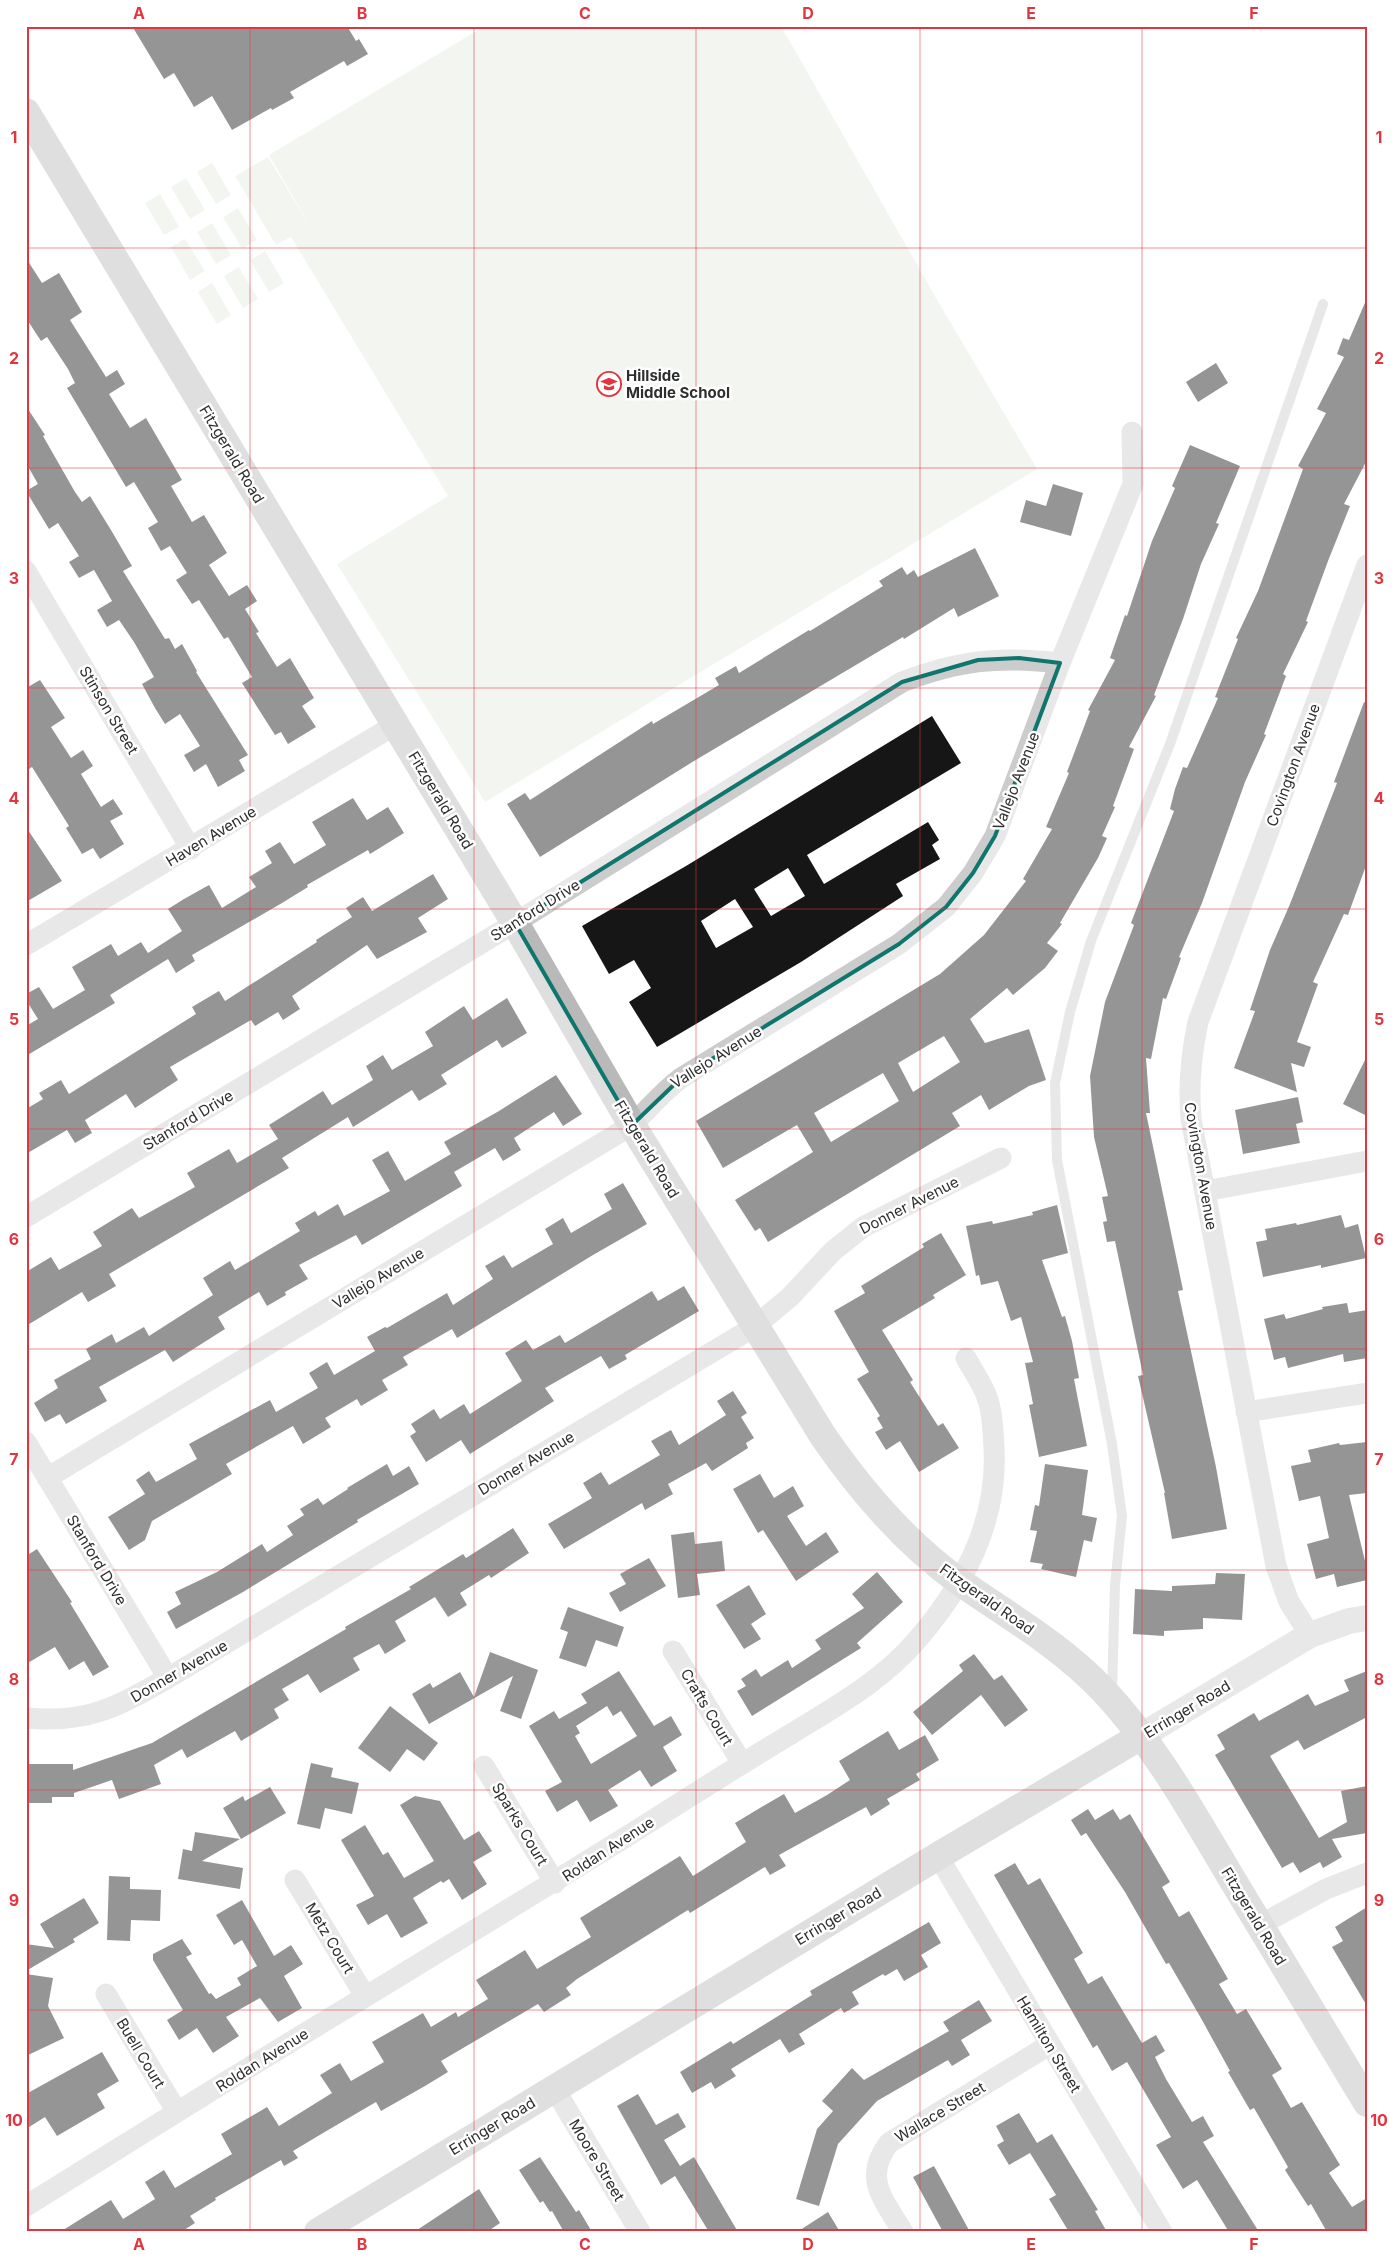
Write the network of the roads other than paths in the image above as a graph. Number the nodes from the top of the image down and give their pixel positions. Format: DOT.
graph roads {
  1 [pos="26,112"];
  2 [pos="1323,304"];
  3 [pos="1132,432"];
  4 [pos="1367,565"];
  5 [pos="26,571"];
  6 [pos="1060,663"];
  7 [pos="395,725"];
  8 [pos="191,849"];
  9 [pos="515,923"];
  10 [pos="26,945"];
  11 [pos="632,1125"];
  12 [pos="1002,1158"];
  13 [pos="1367,1161"];
  14 [pos="1205,1191"];
  15 [pos="26,1217"];
  16 [pos="754,1327"];
  17 [pos="966,1358"];
  18 [pos="1367,1393"];
  19 [pos="1246,1412"];
  20 [pos="26,1442"];
  21 [pos="47,1478"];
  22 [pos="959,1581"];
  23 [pos="1367,1618"];
  24 [pos="1310,1635"];
  25 [pos="673,1651"];
  26 [pos="168,1678"];
  27 [pos="1111,1700"];
  28 [pos="26,1718"];
  29 [pos="1141,1736"];
  30 [pos="742,1764"];
  31 [pos="484,1766"];
  32 [pos="938,1856"];
  33 [pos="1367,1873"];
  34 [pos="295,1880"];
  35 [pos="555,1883"];
  36 [pos="1260,1925"];
  37 [pos="106,1994"];
  38 [pos="365,1996"];
  39 [pos="1049,2045"];
  40 [pos="554,2088"];
  41 [pos="1367,2103"];
  42 [pos="177,2112"];
  43 [pos="26,2206"];
  44 [pos="318,2232"];
  45 [pos="640,2232"];
  46 [pos="903,2232"];
  47 [pos="1162,2232"];
  1 -- 7 [label="main road, Fitzgerald Road"];
  2 -- 27 [label="lane"];
  3 -- 6 [label="street, Vallejo Avenue"];
  4 -- 14 [label="street, Covington Avenue"];
  5 -- 8 [label="street, Stinson Street"];
  6 -- 9 [label="street, Stanford Drive"];
  6 -- 11 [label="street, Vallejo Avenue"];
  7 -- 8 [label="street, Haven Avenue"];
  7 -- 9 [label="main road, Fitzgerald Road"];
  8 -- 10 [label="street, Haven Avenue"];
  9 -- 11 [label="main road, Fitzgerald Road"];
  9 -- 15 [label="street, Stanford Drive"];
  11 -- 16 [label="main road, Fitzgerald Road"];
  11 -- 21 [label="street, Vallejo Avenue"];
  12 -- 16 [label="street, Donner Avenue"];
  13 -- 14 [label="street"];
  14 -- 19 [label="street, Covington Avenue"];
  16 -- 22 [label="main road, Fitzgerald Road"];
  16 -- 26 [label="street, Donner Avenue"];
  17 -- 22 [label="street, Roldan Avenue"];
  18 -- 19 [label="street"];
  19 -- 24 [label="street, Covington Avenue"];
  20 -- 21 [label="street, Stanford Drive"];
  21 -- 26 [label="street, Stanford Drive"];
  22 -- 27 [label="main road, Fitzgerald Road"];
  22 -- 30 [label="street, Roldan Avenue"];
  23 -- 24 [label="street, Erringer Road"];
  24 -- 29 [label="street, Erringer Road"];
  25 -- 30 [label="street, Crafts Court"];
  26 -- 28 [label="street, Donner Avenue"];
  27 -- 29 [label="main road, Fitzgerald Road"];
  29 -- 32 [label="main road, Erringer Road"];
  29 -- 36 [label="main road, Fitzgerald Road"];
  30 -- 35 [label="street, Roldan Avenue"];
  31 -- 35 [label="street, Sparks Court"];
  32 -- 39 [label="street, Hamilton Street"];
  32 -- 40 [label="main road, Erringer Road"];
  33 -- 36 [label="street"];
  34 -- 38 [label="street, Metz Court"];
  35 -- 38 [label="street, Roldan Avenue"];
  36 -- 41 [label="main road, Fitzgerald Road"];
  37 -- 42 [label="street, Buell Court"];
  38 -- 42 [label="street, Roldan Avenue"];
  39 -- 46 [label="street, Wallace Street"];
  39 -- 47 [label="street, Hamilton Street"];
  40 -- 44 [label="main road, Erringer Road"];
  40 -- 45 [label="street, Moore Street"];
  42 -- 43 [label="street, Roldan Avenue"];
}
